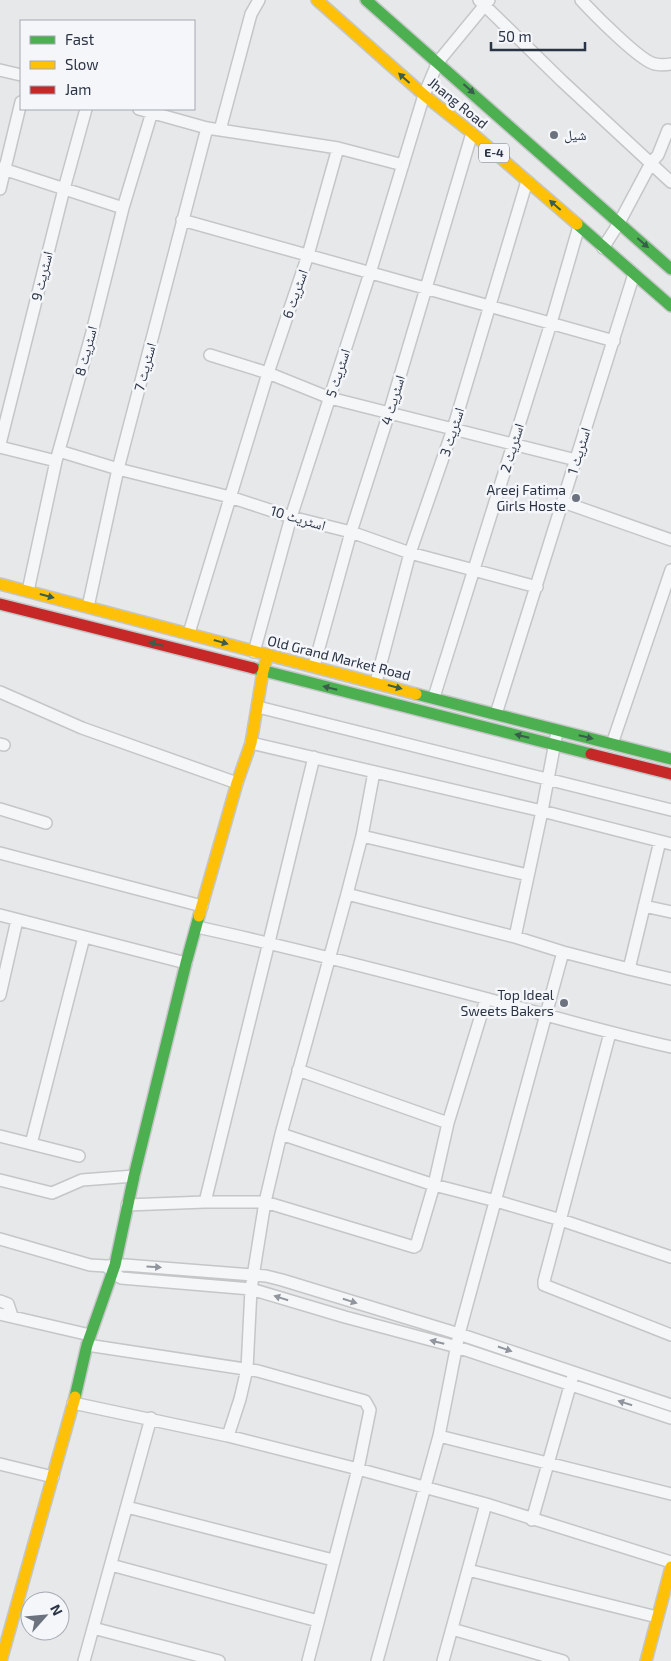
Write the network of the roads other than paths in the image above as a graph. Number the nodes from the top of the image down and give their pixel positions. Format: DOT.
graph roads {
  1 [pos="259,0"];
  2 [pos="317,0"];
  3 [pos="366,0"];
  4 [pos="581,0"];
  5 [pos="484,2"];
  6 [pos="438,62"];
  7 [pos="671,64"];
  8 [pos="0,70"];
  9 [pos="20,76"];
  10 [pos="424,96"];
  11 [pos="20,106"];
  12 [pos="86,110"];
  13 [pos="143,110"];
  14 [pos="152,112"];
  15 [pos="206,128"];
  16 [pos="220,130"];
  17 [pos="668,130"];
  18 [pos="472,133"];
  19 [pos="338,148"];
  20 [pos="651,164"];
  21 [pos="403,165"];
  22 [pos="2,169"];
  23 [pos="527,181"];
  24 [pos="671,182"];
  25 [pos="0,189"];
  26 [pos="64,189"];
  27 [pos="124,208"];
  28 [pos="182,220"];
  29 [pos="619,223"];
  30 [pos="579,226"];
  31 [pos="603,248"];
  32 [pos="308,255"];
  33 [pos="671,269"];
  34 [pos="370,272"];
  35 [pos="634,274"];
  36 [pos="426,288"];
  37 [pos="490,306"];
  38 [pos="671,306"];
  39 [pos="551,323"];
  40 [pos="614,341"];
  41 [pos="210,355"];
  42 [pos="268,374"];
  43 [pos="330,398"];
  44 [pos="389,413"];
  45 [pos="453,429"];
  46 [pos="513,444"];
  47 [pos="0,446"];
  48 [pos="57,456"];
  49 [pos="576,460"];
  50 [pos="118,469"];
  51 [pos="230,496"];
  52 [pos="563,502"];
  53 [pos="291,517"];
  54 [pos="351,532"];
  55 [pos="671,540"];
  56 [pos="410,553"];
  57 [pos="671,570"];
  58 [pos="474,571"];
  59 [pos="0,584"];
  60 [pos="537,587"];
  61 [pos="28,591"];
  62 [pos="0,604"];
  63 [pos="88,607"];
  64 [pos="189,634"];
  65 [pos="254,652"];
  66 [pos="268,654"];
  67 [pos="314,666"];
  68 [pos="263,671"];
  69 [pos="376,682"];
  70 [pos="0,692"];
  71 [pos="434,697"];
  72 [pos="258,707"];
  73 [pos="496,714"];
  74 [pos="558,730"];
  75 [pos="251,743"];
  76 [pos="555,744"];
  77 [pos="612,744"];
  78 [pos="314,757"];
  79 [pos="671,759"];
  80 [pos="374,772"];
  81 [pos="671,774"];
  82 [pos="549,778"];
  83 [pos="237,783"];
  84 [pos="0,809"];
  85 [pos="671,810"];
  86 [pos="542,811"];
  87 [pos="46,823"];
  88 [pos="362,836"];
  89 [pos="666,843"];
  90 [pos="0,853"];
  91 [pos="528,875"];
  92 [pos="347,894"];
  93 [pos="202,906"];
  94 [pos="644,906"];
  95 [pos="671,912"];
  96 [pos="0,916"];
  97 [pos="16,920"];
  98 [pos="197,927"];
  99 [pos="84,937"];
  100 [pos="515,937"];
  101 [pos="270,942"];
  102 [pos="563,952"];
  103 [pos="328,958"];
  104 [pos="186,964"];
  105 [pos="629,969"];
  106 [pos="671,979"];
  107 [pos="0,995"];
  108 [pos="486,999"];
  109 [pos="545,1015"];
  110 [pos="610,1033"];
  111 [pos="671,1047"];
  112 [pos="298,1070"];
  113 [pos="448,1123"];
  114 [pos="281,1134"];
  115 [pos="0,1136"];
  116 [pos="31,1144"];
  117 [pos="79,1156"];
  118 [pos="134,1176"];
  119 [pos="0,1180"];
  120 [pos="434,1185"];
  121 [pos="496,1201"];
  122 [pos="205,1202"];
  123 [pos="265,1202"];
  124 [pos="127,1205"];
  125 [pos="561,1220"];
  126 [pos="0,1239"];
  127 [pos="671,1256"];
  128 [pos="111,1268"];
  129 [pos="252,1275"];
  130 [pos="251,1289"];
  131 [pos="0,1301"];
  132 [pos="0,1314"];
  133 [pos="12,1316"];
  134 [pos="460,1334"];
  135 [pos="671,1335"];
  136 [pos="89,1340"];
  137 [pos="457,1347"];
  138 [pos="247,1369"];
  139 [pos="574,1372"];
  140 [pos="570,1385"];
  141 [pos="74,1402"];
  142 [pos="671,1406"];
  143 [pos="151,1418"];
  144 [pos="671,1418"];
  145 [pos="228,1436"];
  146 [pos="439,1436"];
  147 [pos="548,1463"];
  148 [pos="0,1464"];
  149 [pos="358,1469"];
  150 [pos="53,1477"];
  151 [pos="426,1488"];
  152 [pos="671,1494"];
  153 [pos="486,1504"];
  154 [pos="127,1507"];
  155 [pos="532,1520"];
  156 [pos="333,1560"];
  157 [pos="671,1562"];
  158 [pos="110,1564"];
  159 [pos="671,1566"];
  160 [pos="468,1570"];
  161 [pos="666,1607"];
  162 [pos="657,1617"];
  163 [pos="318,1621"];
  164 [pos="93,1628"];
  165 [pos="452,1629"];
  166 [pos="1,1661"];
  167 [pos="84,1661"];
  168 [pos="219,1661"];
  169 [pos="308,1661"];
  170 [pos="377,1661"];
  171 [pos="443,1661"];
  172 [pos="563,1661"];
  173 [pos="646,1661"];
  1 -- 16 [label="street"];
  10 -- 2 [label="main road, Jhang Road / E-4, one-way"];
  3 -- 6 [label="main road, Jhang Road / E-4"];
  4 -- 7 [label="street"];
  5 -- 6 [label="street, اسٹریٹ 5"];
  5 -- 20 [label="street"];
  6 -- 10 [label="street, اسٹریٹ 5"];
  6 -- 29 [label="main road, Jhang Road / E-4, one-way"];
  8 -- 9 [label="street"];
  10 -- 18 [label="main road, Jhang Road / E-4"];
  10 -- 21 [label="street, اسٹریٹ 5"];
  11 -- 22 [label="street"];
  12 -- 26 [label="street, اسٹریٹ 9"];
  13 -- 14 [label="street"];
  14 -- 15 [label="street"];
  14 -- 27 [label="street, اسٹریٹ 8"];
  15 -- 16 [label="street"];
  15 -- 28 [label="street, اسٹریٹ 7"];
  16 -- 19 [label="street"];
  17 -- 20 [label="street"];
  18 -- 23 [label="main road, Jhang Road / E-4"];
  18 -- 36 [label="street, اسٹریٹ 4"];
  19 -- 21 [label="street"];
  19 -- 32 [label="street, اسٹریٹ 6"];
  20 -- 24 [label="street"];
  20 -- 29 [label="street"];
  21 -- 34 [label="street, اسٹریٹ 5"];
  22 -- 25 [label="street"];
  22 -- 26 [label="street"];
  30 -- 23 [label="main road, Jhang Road / E-4, one-way"];
  23 -- 37 [label="street, اسٹریٹ 3"];
  26 -- 27 [label="street"];
  26 -- 47 [label="street, اسٹریٹ 9"];
  27 -- 48 [label="street, اسٹریٹ 8"];
  28 -- 32 [label="street"];
  28 -- 50 [label="street, اسٹریٹ 7"];
  29 -- 31 [label="street"];
  29 -- 33 [label="main road, Jhang Road / E-4, one-way"];
  30 -- 31 [label="main road, Jhang Road / E-4"];
  30 -- 39 [label="street, اسٹریٹ 2"];
  31 -- 35 [label="main road, Jhang Road / E-4"];
  32 -- 34 [label="street"];
  32 -- 42 [label="street, اسٹریٹ 6"];
  34 -- 36 [label="street"];
  34 -- 43 [label="street, اسٹریٹ 5"];
  35 -- 38 [label="main road, Jhang Road / E-4"];
  35 -- 40 [label="street, اسٹریٹ 1"];
  36 -- 37 [label="street"];
  36 -- 44 [label="street, اسٹریٹ 4"];
  37 -- 39 [label="street"];
  37 -- 45 [label="street, اسٹریٹ 3"];
  39 -- 40 [label="street"];
  39 -- 46 [label="street, اسٹریٹ 2"];
  40 -- 49 [label="street, اسٹریٹ 1"];
  41 -- 42 [label="street"];
  42 -- 43 [label="street"];
  42 -- 51 [label="street, اسٹریٹ 6"];
  43 -- 44 [label="street"];
  43 -- 53 [label="street, اسٹریٹ 5"];
  44 -- 45 [label="street"];
  44 -- 54 [label="street, اسٹریٹ 4"];
  45 -- 46 [label="street"];
  45 -- 56 [label="street, اسٹریٹ 3"];
  46 -- 49 [label="street"];
  46 -- 58 [label="street, اسٹریٹ 2"];
  47 -- 48 [label="street, اسٹریٹ 10"];
  48 -- 50 [label="street, اسٹریٹ 10"];
  48 -- 61 [label="street, اسٹریٹ 8"];
  49 -- 52 [label="street, اسٹریٹ 1"];
  50 -- 51 [label="street, اسٹریٹ 10"];
  50 -- 63 [label="street, اسٹریٹ 7"];
  51 -- 53 [label="street, اسٹریٹ 10"];
  51 -- 64 [label="street, اسٹریٹ 6"];
  52 -- 55 [label="street"];
  52 -- 60 [label="street, اسٹریٹ 1"];
  53 -- 54 [label="street, اسٹریٹ 10"];
  53 -- 65 [label="street, اسٹریٹ 5"];
  54 -- 56 [label="street, اسٹریٹ 10"];
  54 -- 67 [label="street, اسٹریٹ 4"];
  56 -- 58 [label="street, اسٹریٹ 10"];
  56 -- 69 [label="street, اسٹریٹ 3"];
  57 -- 77 [label="street"];
  58 -- 60 [label="street, اسٹریٹ 10"];
  58 -- 71 [label="street, اسٹریٹ 2"];
  59 -- 61 [label="main road, Old Grand Market Road"];
  60 -- 73 [label="street, اسٹریٹ 1"];
  61 -- 63 [label="main road, Old Grand Market Road, one-way"];
  68 -- 62 [label="main road, one-way"];
  63 -- 64 [label="main road, Old Grand Market Road"];
  64 -- 65 [label="main road, Old Grand Market Road, one-way"];
  65 -- 66 [label="main road, Old Grand Market Road"];
  66 -- 67 [label="main road, Old Grand Market Road"];
  66 -- 68 [label="main road"];
  67 -- 69 [label="main road, Old Grand Market Road"];
  68 -- 72 [label="main road"];
  76 -- 68 [label="main road, one-way"];
  69 -- 71 [label="main road, Old Grand Market Road, one-way"];
  70 -- 83 [label="street"];
  71 -- 73 [label="main road, Old Grand Market Road"];
  72 -- 75 [label="main road"];
  72 -- 82 [label="street"];
  73 -- 74 [label="main road, Old Grand Market Road"];
  74 -- 76 [label="street"];
  74 -- 77 [label="main road, Old Grand Market Road, one-way"];
  75 -- 78 [label="street"];
  75 -- 83 [label="main road"];
  76 -- 81 [label="main road"];
  76 -- 82 [label="street"];
  77 -- 79 [label="main road, Old Grand Market Road"];
  78 -- 80 [label="street"];
  78 -- 101 [label="street"];
  80 -- 86 [label="street"];
  80 -- 88 [label="street"];
  82 -- 85 [label="street"];
  82 -- 86 [label="street"];
  83 -- 93 [label="main road"];
  84 -- 87 [label="street"];
  86 -- 89 [label="street"];
  86 -- 91 [label="street"];
  88 -- 91 [label="street"];
  88 -- 92 [label="street"];
  89 -- 94 [label="street"];
  90 -- 93 [label="street"];
  91 -- 100 [label="street"];
  92 -- 100 [label="street"];
  92 -- 103 [label="street"];
  93 -- 98 [label="main road"];
  94 -- 95 [label="street"];
  94 -- 105 [label="street"];
  96 -- 97 [label="street"];
  97 -- 99 [label="street"];
  97 -- 107 [label="street"];
  98 -- 101 [label="street"];
  98 -- 104 [label="main road"];
  99 -- 104 [label="street"];
  99 -- 116 [label="street"];
  100 -- 102 [label="street"];
  101 -- 103 [label="street"];
  101 -- 122 [label="street"];
  102 -- 105 [label="street"];
  102 -- 109 [label="street"];
  103 -- 108 [label="street"];
  103 -- 112 [label="street"];
  104 -- 118 [label="main road"];
  105 -- 106 [label="street"];
  108 -- 109 [label="street"];
  108 -- 113 [label="street"];
  109 -- 110 [label="street"];
  109 -- 121 [label="street"];
  110 -- 111 [label="street"];
  110 -- 125 [label="street"];
  112 -- 113 [label="street"];
  112 -- 114 [label="street"];
  113 -- 120 [label="street"];
  114 -- 120 [label="street"];
  114 -- 123 [label="street"];
  115 -- 116 [label="street"];
  116 -- 117 [label="street"];
  118 -- 119 [label="street"];
  118 -- 124 [label="main road"];
  120 -- 121 [label="street"];
  120 -- 123 [label="street"];
  121 -- 125 [label="street"];
  121 -- 134 [label="street"];
  122 -- 123 [label="street"];
  122 -- 124 [label="street"];
  123 -- 129 [label="street"];
  124 -- 128 [label="main road"];
  125 -- 127 [label="street"];
  125 -- 135 [label="street"];
  126 -- 128 [label="street"];
  128 -- 129 [label="street, one-way"];
  128 -- 130 [label="street"];
  128 -- 136 [label="main road"];
  129 -- 130 [label="street"];
  129 -- 134 [label="street, one-way"];
  137 -- 130 [label="street, one-way"];
  130 -- 138 [label="street"];
  131 -- 133 [label="street"];
  132 -- 133 [label="street"];
  133 -- 136 [label="street"];
  134 -- 137 [label="street"];
  134 -- 139 [label="street, one-way"];
  136 -- 138 [label="street"];
  136 -- 141 [label="main road"];
  137 -- 140 [label="street"];
  137 -- 146 [label="street"];
  138 -- 145 [label="street"];
  138 -- 149 [label="street"];
  139 -- 140 [label="street"];
  139 -- 142 [label="street"];
  144 -- 140 [label="street, one-way"];
  140 -- 147 [label="street"];
  141 -- 143 [label="street"];
  141 -- 150 [label="main road"];
  143 -- 145 [label="street"];
  143 -- 154 [label="street"];
  145 -- 149 [label="street"];
  146 -- 147 [label="street"];
  146 -- 151 [label="street"];
  147 -- 152 [label="street"];
  147 -- 155 [label="street"];
  148 -- 150 [label="street"];
  149 -- 151 [label="street"];
  149 -- 156 [label="street"];
  150 -- 166 [label="main road"];
  151 -- 153 [label="street"];
  151 -- 170 [label="street"];
  153 -- 155 [label="street"];
  153 -- 160 [label="street"];
  154 -- 156 [label="street"];
  154 -- 158 [label="street"];
  155 -- 157 [label="street"];
  156 -- 163 [label="street"];
  158 -- 163 [label="street"];
  158 -- 164 [label="street"];
  159 -- 161 [label="main road"];
  160 -- 162 [label="street"];
  160 -- 165 [label="street"];
  161 -- 162 [label="main road"];
  162 -- 173 [label="main road"];
  163 -- 169 [label="street"];
  164 -- 167 [label="street"];
  164 -- 168 [label="street"];
  165 -- 171 [label="street"];
  165 -- 172 [label="street"];
}
